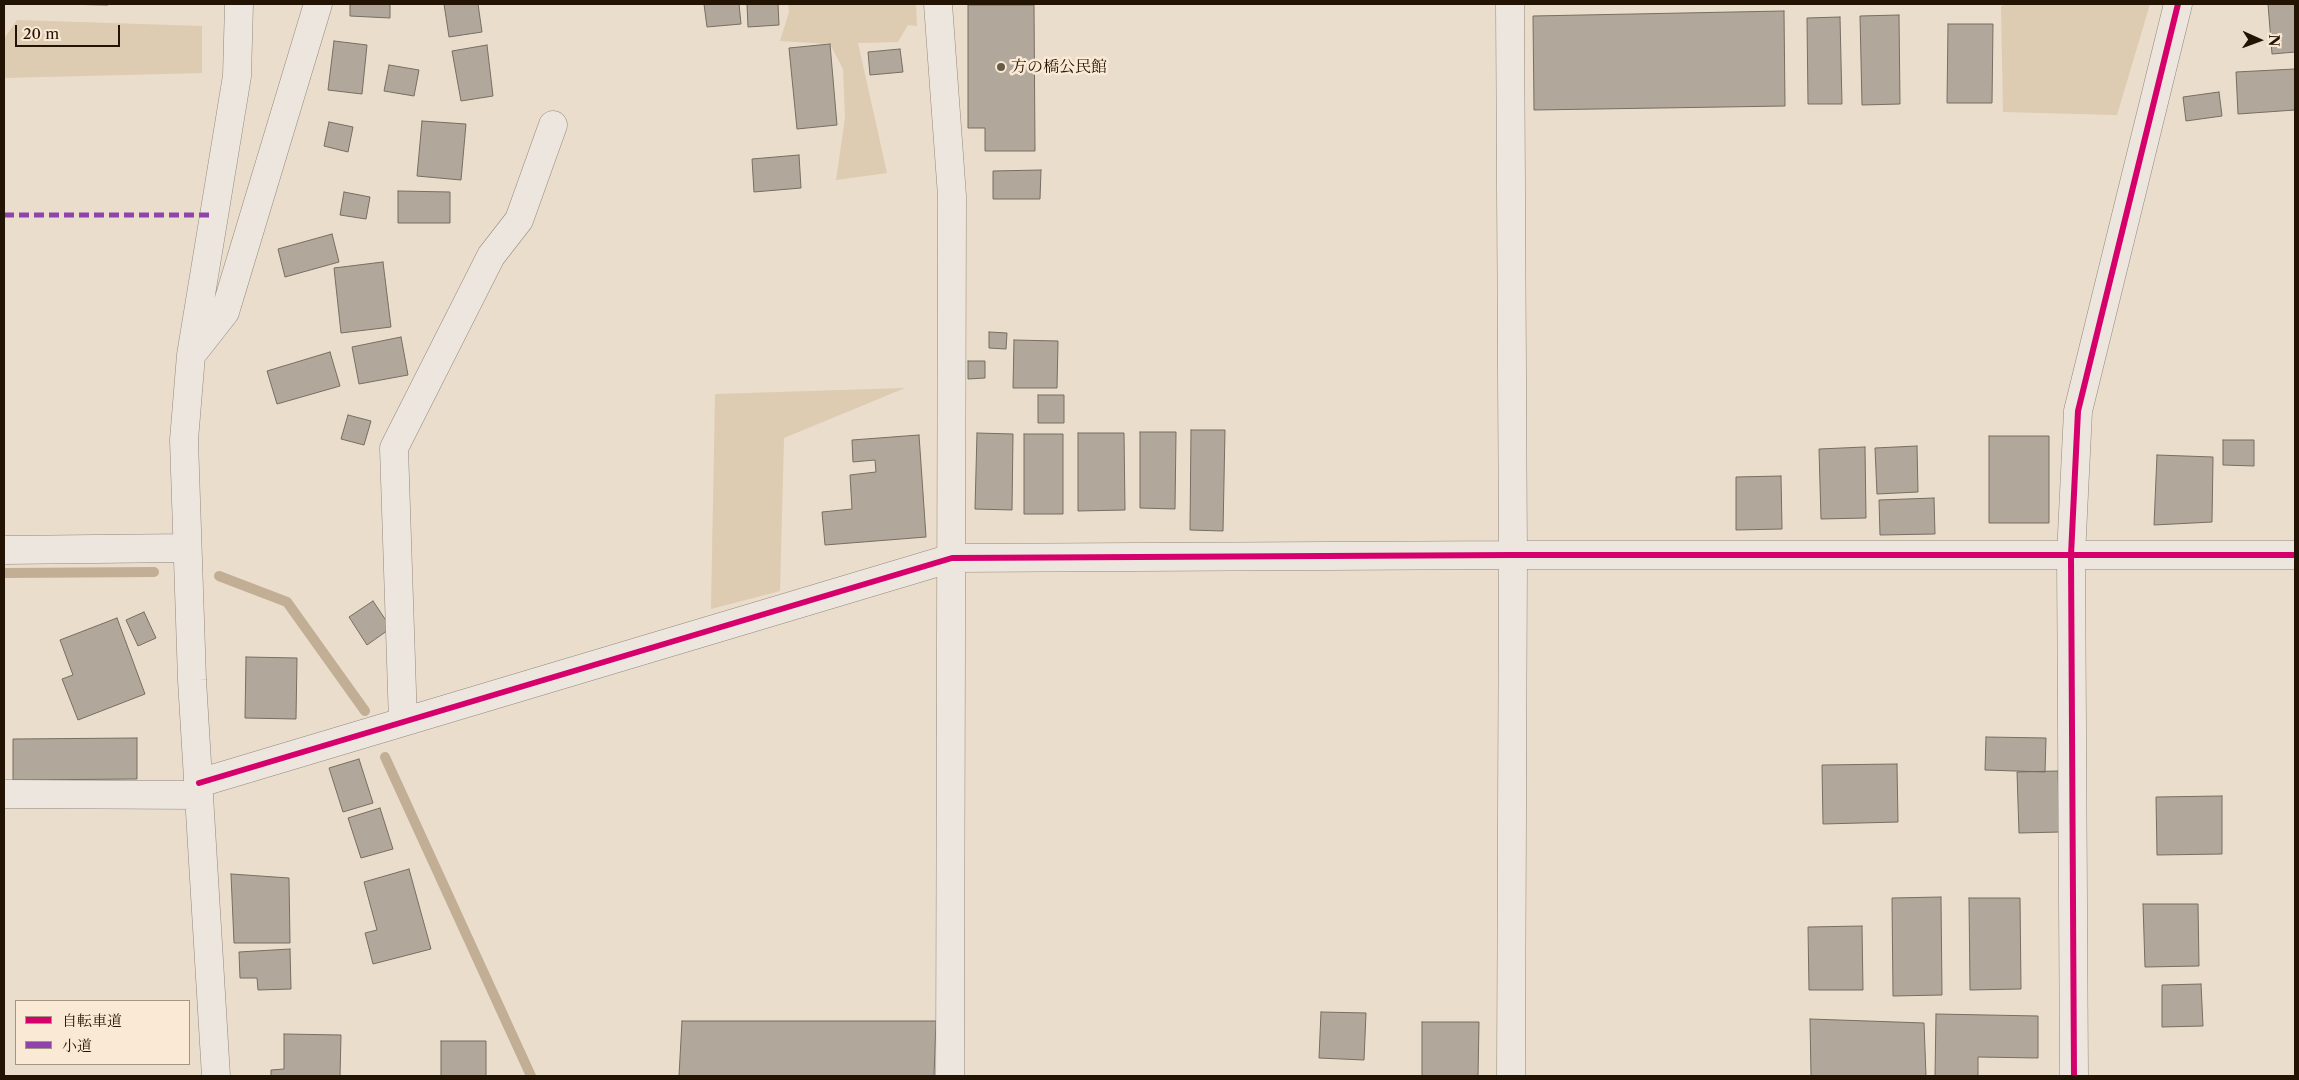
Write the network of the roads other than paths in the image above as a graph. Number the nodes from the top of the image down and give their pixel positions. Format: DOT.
graph roads {
  1 [pos="238,4"];
  2 [pos="318,4"];
  3 [pos="938,4"];
  4 [pos="1510,4"];
  5 [pos="2178,4"];
  6 [pos="553,125"];
  7 [pos="191,355"];
  8 [pos="186,548"];
  9 [pos="4,550"];
  10 [pos="1512,555"];
  11 [pos="2071,555"];
  12 [pos="2295,555"];
  13 [pos="952,558"];
  14 [pos="403,722"];
  15 [pos="199,789"];
  16 [pos="4,794"];
  17 [pos="216,1076"];
  18 [pos="950,1076"];
  19 [pos="1511,1076"];
  20 [pos="2074,1076"];
  1 -- 7 [label="street"];
  2 -- 7 [label="street"];
  3 -- 13 [label="street"];
  4 -- 10 [label="street"];
  5 -- 11 [label="street"];
  6 -- 14 [label="street"];
  7 -- 8 [label="street"];
  8 -- 9 [label="street"];
  8 -- 15 [label="street"];
  10 -- 11 [label="street"];
  10 -- 13 [label="street"];
  10 -- 19 [label="street"];
  11 -- 12 [label="street"];
  11 -- 20 [label="street"];
  13 -- 14 [label="street"];
  13 -- 18 [label="street"];
  14 -- 15 [label="street"];
  15 -- 16 [label="street"];
  15 -- 17 [label="street"];
}
